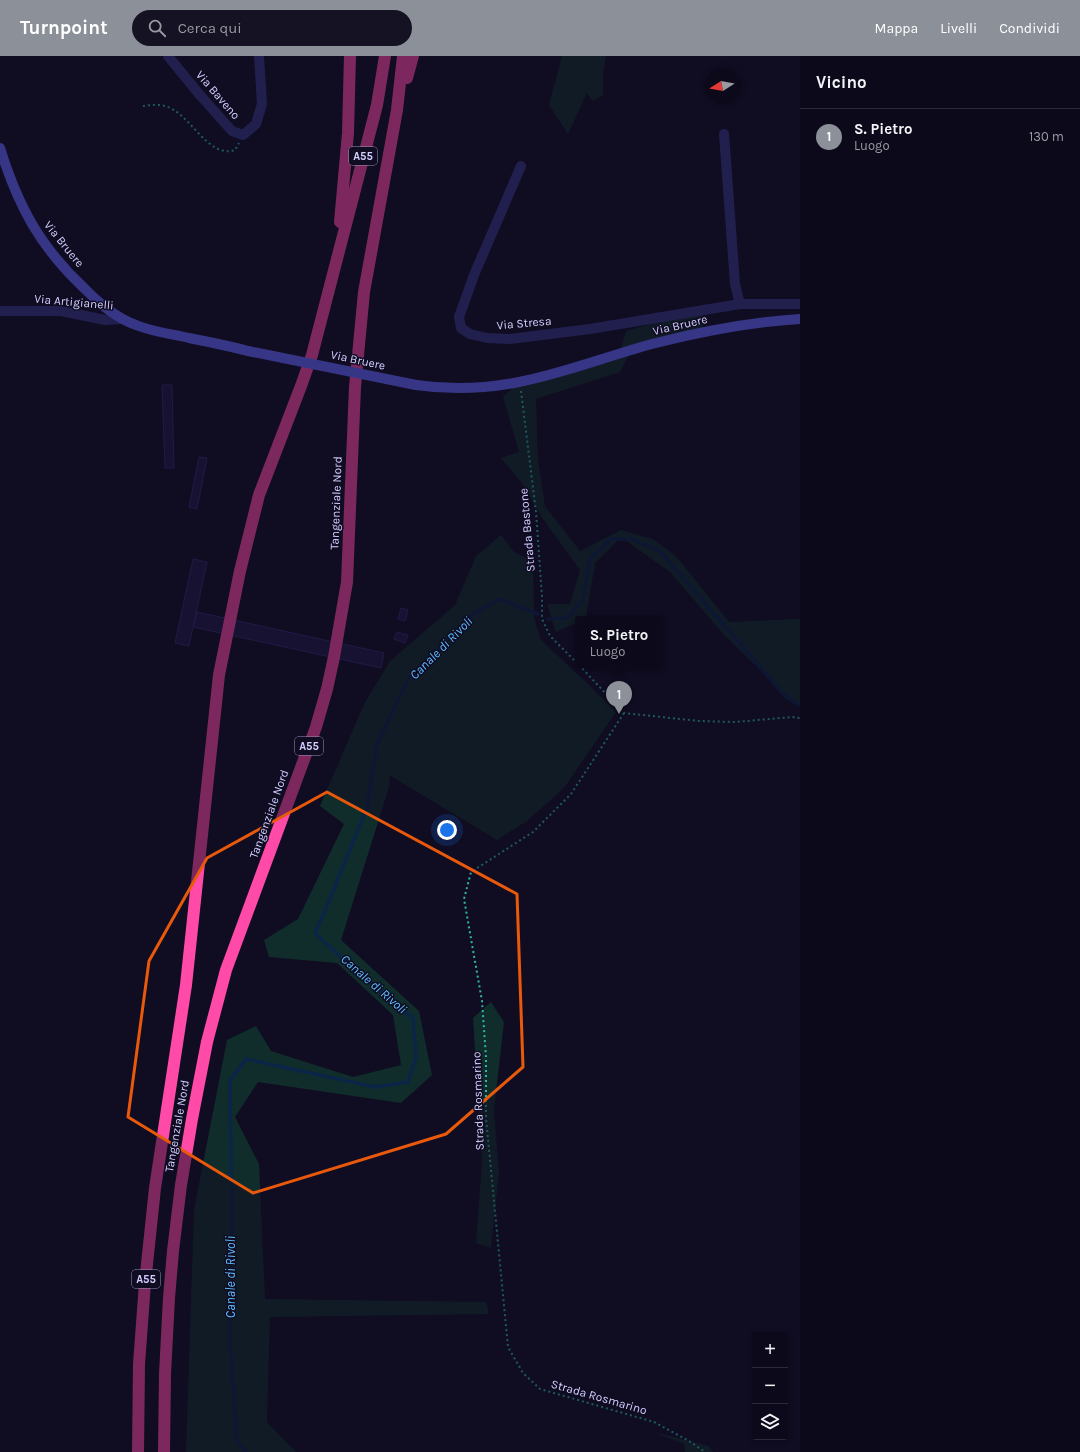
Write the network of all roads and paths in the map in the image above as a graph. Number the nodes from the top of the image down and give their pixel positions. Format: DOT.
graph roads {
  1 [pos="168,56"];
  2 [pos="259,56"];
  3 [pos="350,56"];
  4 [pos="385,56"];
  5 [pos="403,56"];
  6 [pos="412,56"];
  7 [pos="143,106"];
  8 [pos="397,110"];
  9 [pos="724,134"];
  10 [pos="244,135"];
  11 [pos="0,148"];
  12 [pos="521,166"];
  13 [pos="337,256"];
  14 [pos="740,304"];
  15 [pos="800,304"];
  16 [pos="0,311"];
  17 [pos="122,319"];
  18 [pos="800,320"];
  19 [pos="520,382"];
  20 [pos="575,662"];
  21 [pos="581,668"];
  22 [pos="624,713"];
  23 [pos="800,718"];
  24 [pos="138,1452"];
  25 [pos="164,1452"];
  26 [pos="705,1452"];
  1 -- 10 [label="street, Via Baveno"];
  2 -- 10 [label="street, Via Baveno"];
  3 -- 13 [label="highway, A55"];
  4 -- 13 [label="highway, A55"];
  5 -- 8 [label="highway, A55"];
  6 -- 8 [label="highway, A55"];
  7 -- 10 [label="path"];
  8 -- 25 [label="highway, Tangenziale Nord / A55"];
  9 -- 14 [label="street"];
  11 -- 17 [label="street, Via Bruere"];
  12 -- 14 [label="street, Via Stresa"];
  13 -- 24 [label="highway, Tangenziale Nord / A55"];
  14 -- 15 [label="street, Via Stresa"];
  16 -- 17 [label="street, Via Artigianelli"];
  17 -- 19 [label="street, Via Bruere, bridge"];
  18 -- 19 [label="street, Via Bruere"];
  19 -- 20 [label="path, Strada Bastone"];
  21 -- 22 [label="path, Strada Bastone"];
  22 -- 23 [label="path"];
  22 -- 26 [label="path, Strada Rosmarino"];
}
